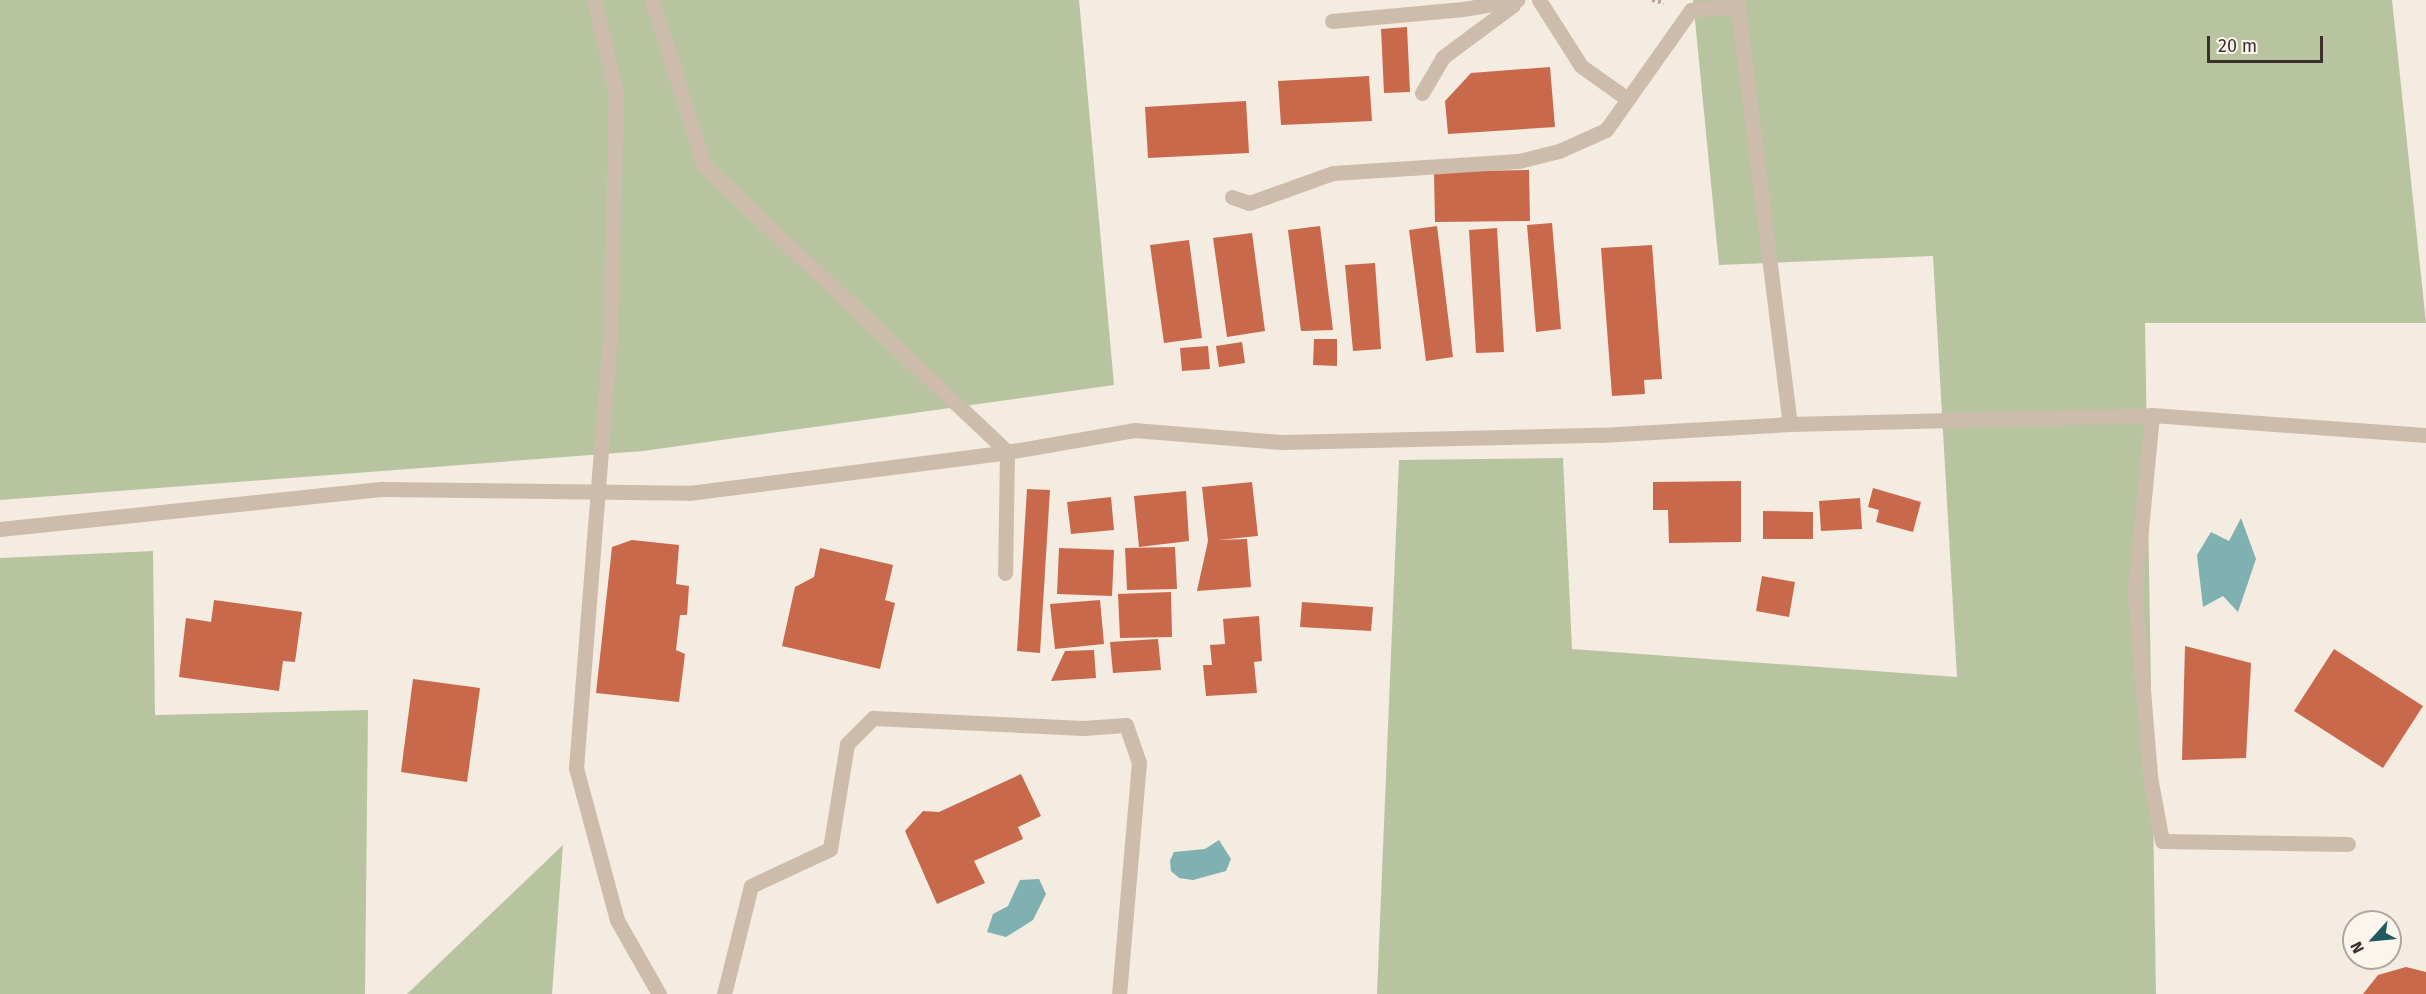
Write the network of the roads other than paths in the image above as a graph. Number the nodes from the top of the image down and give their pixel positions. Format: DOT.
graph roads {
  1 [pos="594,0"];
  2 [pos="652,0"];
  3 [pos="1517,0"];
  4 [pos="1527,0"];
  5 [pos="1539,0"];
  6 [pos="1737,3"];
  7 [pos="1332,21"];
  8 [pos="1422,93"];
  9 [pos="1626,98"];
  10 [pos="1232,196"];
  11 [pos="2152,416"];
  12 [pos="1790,424"];
  13 [pos="2426,435"];
  14 [pos="1007,452"];
  15 [pos="598,492"];
  16 [pos="0,529"];
  17 [pos="1005,573"];
  18 [pos="2348,844"];
  19 [pos="660,994"];
  20 [pos="724,994"];
  21 [pos="1119,994"];
  1 -- 15 [label="street"];
  2 -- 14 [label="street"];
  3 -- 7 [label="street"];
  4 -- 8 [label="street"];
  5 -- 9 [label="street"];
  6 -- 9 [label="street"];
  6 -- 12 [label="street"];
  9 -- 10 [label="street"];
  11 -- 12 [label="street"];
  11 -- 13 [label="street"];
  11 -- 18 [label="street"];
  12 -- 14 [label="street"];
  14 -- 15 [label="street"];
  14 -- 17 [label="street"];
  15 -- 16 [label="street"];
  15 -- 19 [label="street"];
  20 -- 21 [label="street"];
}
